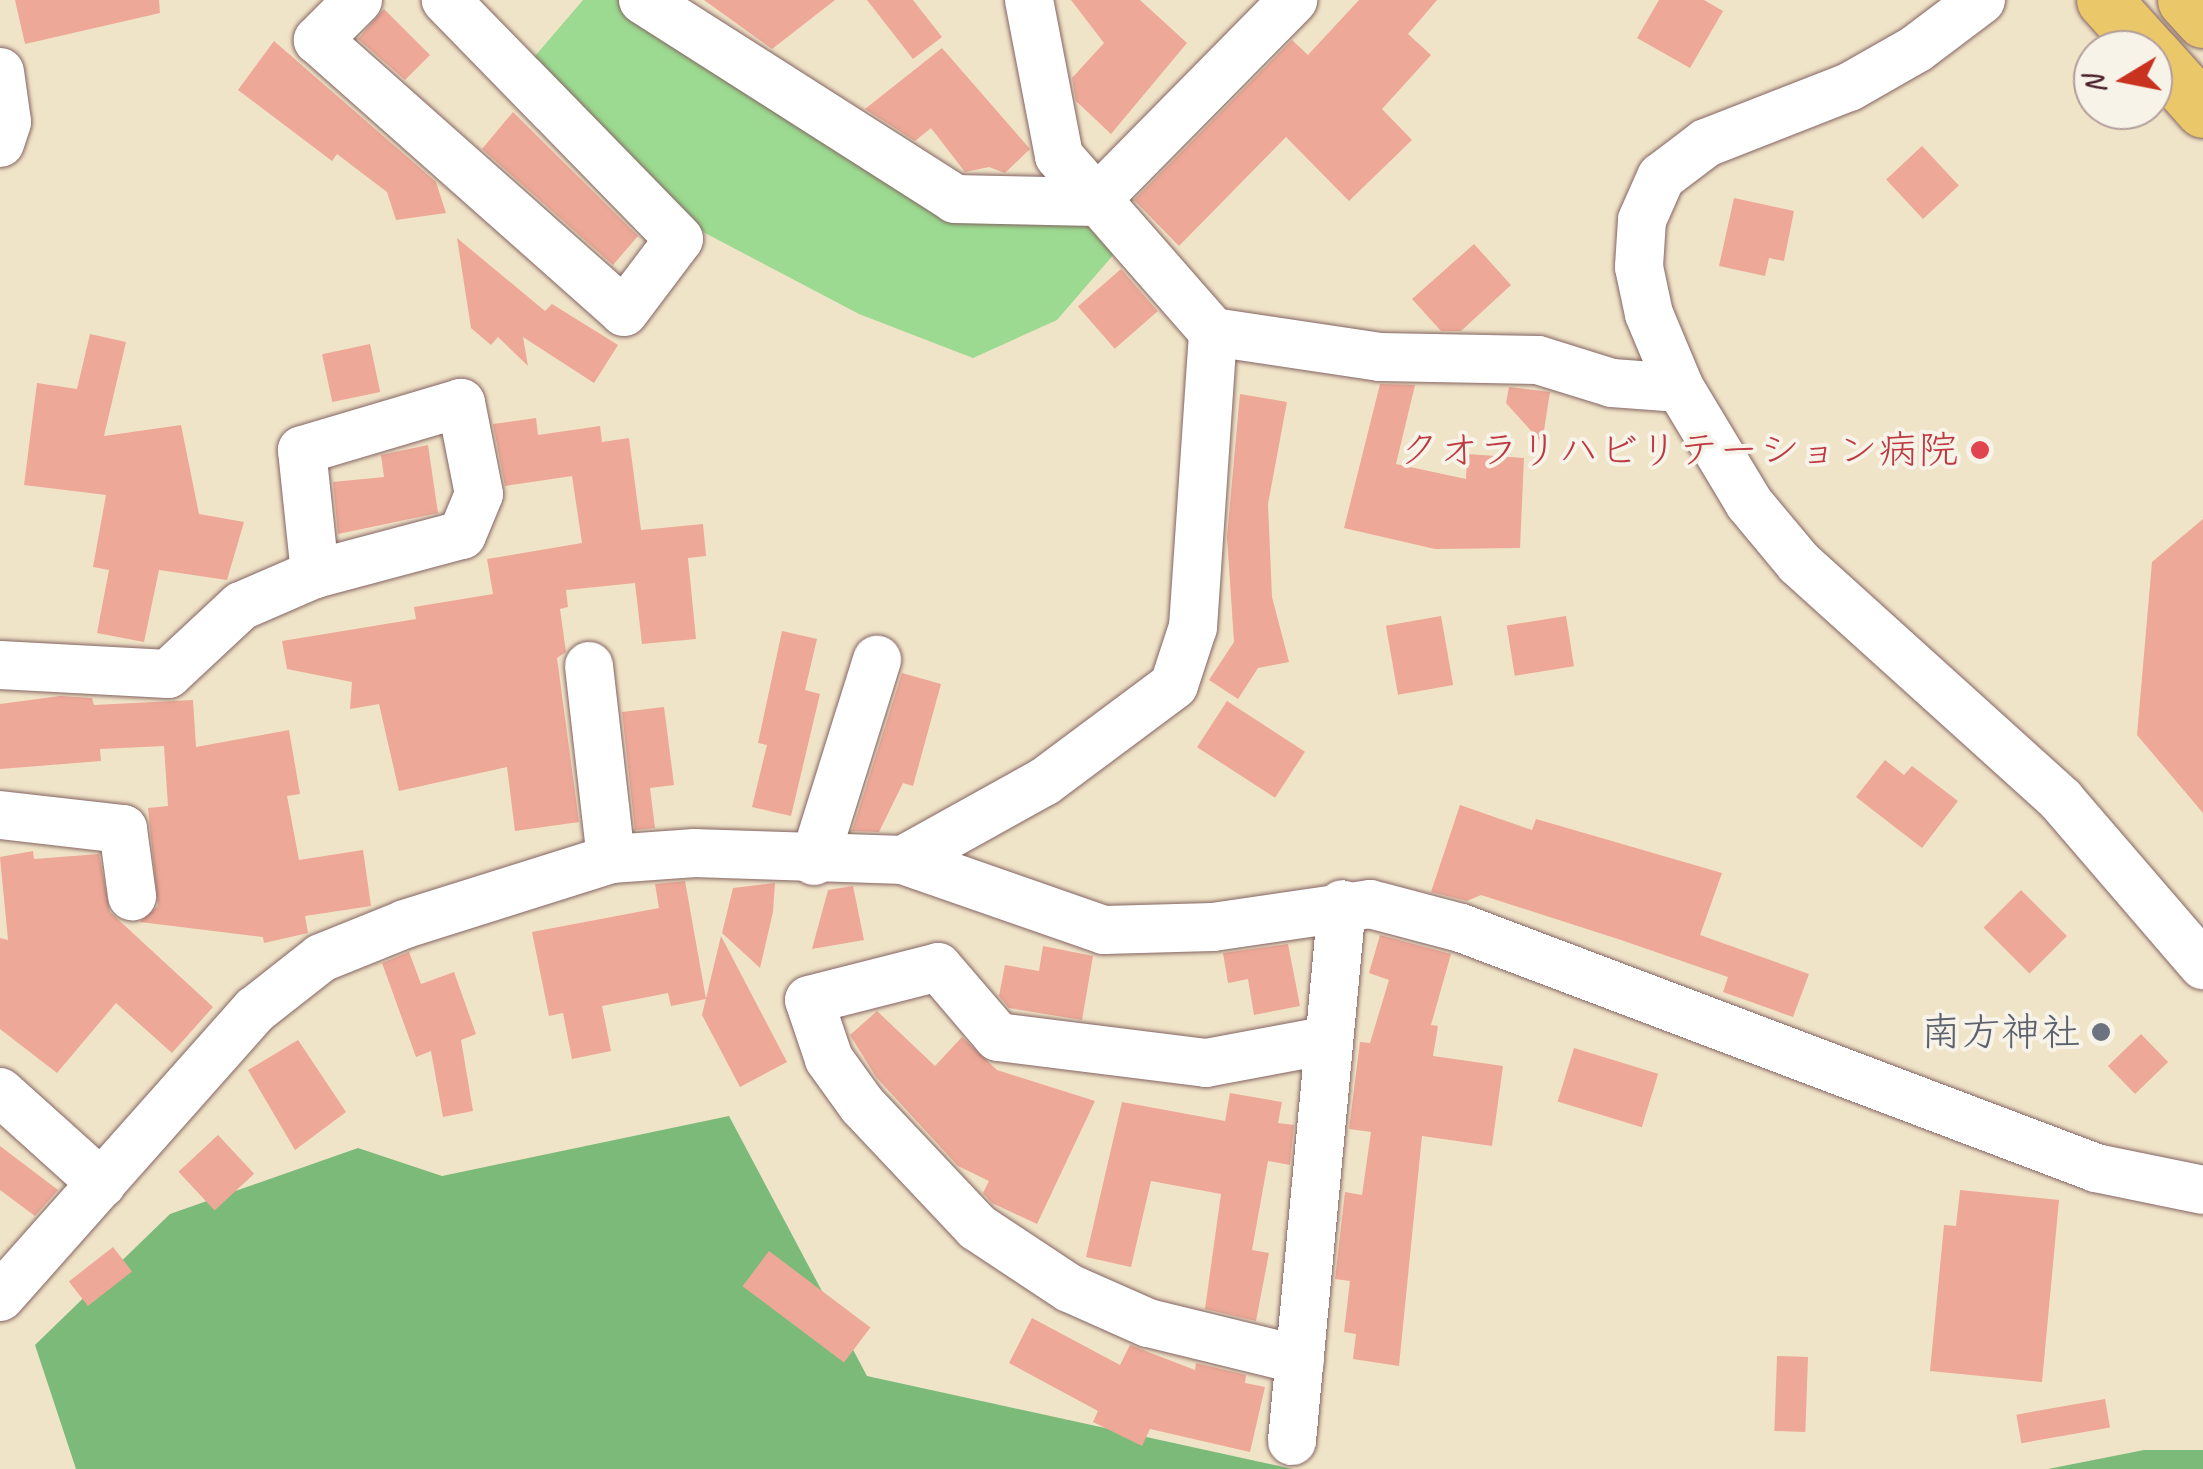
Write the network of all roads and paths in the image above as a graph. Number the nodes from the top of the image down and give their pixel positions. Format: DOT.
graph roads {
  1 [pos="358,0"];
  2 [pos="446,0"];
  3 [pos="643,0"];
  4 [pos="1029,0"];
  5 [pos="1293,0"];
  6 [pos="1981,0"];
  7 [pos="2104,0"];
  8 [pos="2185,0"];
  9 [pos="2203,20"];
  10 [pos="2131,30"];
  11 [pos="0,72"];
  12 [pos="2173,77"];
  13 [pos="2203,110"];
  14 [pos="0,143"];
  15 [pos="1094,202"];
  16 [pos="1213,332"];
  17 [pos="1680,388"];
  18 [pos="316,574"];
  19 [pos="876,660"];
  20 [pos="0,665"];
  21 [pos="589,666"];
  22 [pos="0,815"];
  23 [pos="611,858"];
  24 [pos="903,860"];
  25 [pos="814,861"];
  26 [pos="132,896"];
  27 [pos="1342,904"];
  28 [pos="2203,965"];
  29 [pos="1329,1040"];
  30 [pos="0,1092"];
  31 [pos="102,1184"];
  32 [pos="2203,1190"];
  33 [pos="0,1296"];
  34 [pos="1300,1360"];
  35 [pos="1292,1441"];
  1 -- 2 [label="street"];
  3 -- 15 [label="street"];
  4 -- 15 [label="street"];
  5 -- 15 [label="street"];
  6 -- 17 [label="street"];
  7 -- 10 [label="highway"];
  8 -- 9 [label="highway"];
  11 -- 14 [label="street"];
  12 -- 13 [label="highway"];
  15 -- 16 [label="street"];
  16 -- 17 [label="street"];
  16 -- 24 [label="street"];
  17 -- 28 [label="street"];
  18 -- 20 [label="street"];
  19 -- 25 [label="street"];
  21 -- 23 [label="street"];
  22 -- 26 [label="street"];
  23 -- 25 [label="street"];
  23 -- 31 [label="street"];
  24 -- 25 [label="street"];
  24 -- 27 [label="street"];
  27 -- 29 [label="street"];
  27 -- 32 [label="street"];
  29 -- 34 [label="street"];
  29 -- 34 [label="street"];
  30 -- 31 [label="street"];
  31 -- 33 [label="street"];
  34 -- 35 [label="street"];
}
